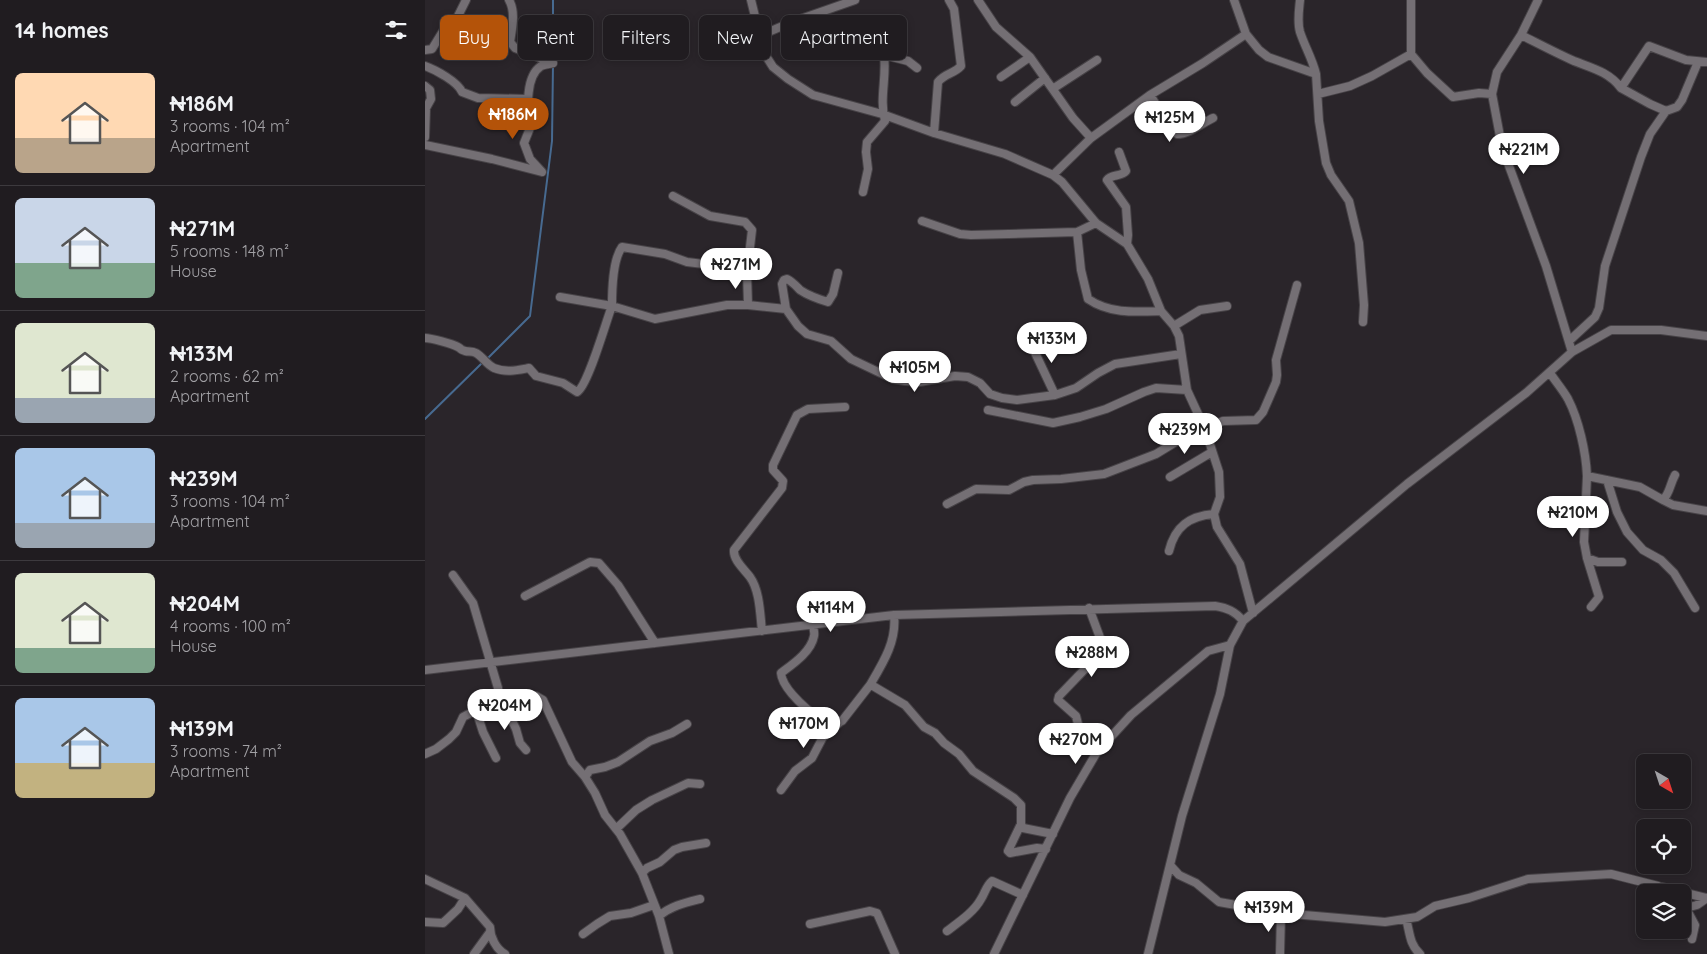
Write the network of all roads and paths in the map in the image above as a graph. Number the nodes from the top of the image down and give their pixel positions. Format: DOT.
graph roads {
  1 [pos="466,0"];
  2 [pos="509,0"];
  3 [pos="751,0"];
  4 [pos="855,0"];
  5 [pos="949,0"];
  6 [pos="978,0"];
  7 [pos="1234,0"];
  8 [pos="1300,0"];
  9 [pos="1411,0"];
  10 [pos="1538,0"];
  11 [pos="754,15"];
  12 [pos="771,31"];
  13 [pos="1246,34"];
  14 [pos="1521,35"];
  15 [pos="425,50"];
  16 [pos="1411,54"];
  17 [pos="1030,57"];
  18 [pos="768,60"];
  19 [pos="1097,60"];
  20 [pos="1698,62"];
  21 [pos="1707,62"];
  22 [pos="425,66"];
  23 [pos="917,68"];
  24 [pos="1316,74"];
  25 [pos="1001,77"];
  26 [pos="1045,78"];
  27 [pos="425,86"];
  28 [pos="1054,88"];
  29 [pos="1621,88"];
  30 [pos="1318,94"];
  31 [pos="1492,94"];
  32 [pos="1150,95"];
  33 [pos="527,99"];
  34 [pos="1015,102"];
  35 [pos="1666,111"];
  36 [pos="883,115"];
  37 [pos="1213,118"];
  38 [pos="934,133"];
  39 [pos="425,137"];
  40 [pos="1091,138"];
  41 [pos="425,145"];
  42 [pos="1119,152"];
  43 [pos="1053,175"];
  44 [pos="863,192"];
  45 [pos="673,196"];
  46 [pos="922,221"];
  47 [pos="1096,223"];
  48 [pos="1077,232"];
  49 [pos="1127,244"];
  50 [pos="747,273"];
  51 [pos="838,273"];
  52 [pos="1297,285"];
  53 [pos="560,297"];
  54 [pos="748,305"];
  55 [pos="612,306"];
  56 [pos="1227,306"];
  57 [pos="786,309"];
  58 [pos="1161,310"];
  59 [pos="1363,322"];
  60 [pos="1174,326"];
  61 [pos="1707,336"];
  62 [pos="425,338"];
  63 [pos="1569,341"];
  64 [pos="1030,342"];
  65 [pos="1572,352"];
  66 [pos="1181,354"];
  67 [pos="1550,373"];
  68 [pos="1187,390"];
  69 [pos="1055,395"];
  70 [pos="845,406"];
  71 [pos="988,410"];
  72 [pos="1205,429"];
  73 [pos="1213,452"];
  74 [pos="1675,475"];
  75 [pos="1587,476"];
  76 [pos="1170,477"];
  77 [pos="1607,480"];
  78 [pos="1663,500"];
  79 [pos="947,504"];
  80 [pos="1707,511"];
  81 [pos="1214,514"];
  82 [pos="1169,550"];
  83 [pos="1587,558"];
  84 [pos="1622,562"];
  85 [pos="453,575"];
  86 [pos="525,596"];
  87 [pos="1591,607"];
  88 [pos="1089,608"];
  89 [pos="1695,608"];
  90 [pos="1253,613"];
  91 [pos="893,614"];
  92 [pos="1243,622"];
  93 [pos="813,624"];
  94 [pos="762,631"];
  95 [pos="655,643"];
  96 [pos="1230,645"];
  97 [pos="489,661"];
  98 [pos="425,670"];
  99 [pos="870,685"];
  100 [pos="500,699"];
  101 [pos="476,710"];
  102 [pos="841,721"];
  103 [pos="687,724"];
  104 [pos="526,750"];
  105 [pos="1097,752"];
  106 [pos="425,754"];
  107 [pos="496,758"];
  108 [pos="585,777"];
  109 [pos="701,784"];
  110 [pos="781,790"];
  111 [pos="1021,824"];
  112 [pos="616,829"];
  113 [pos="1053,834"];
  114 [pos="706,843"];
  115 [pos="1046,849"];
  116 [pos="1170,865"];
  117 [pos="642,874"];
  118 [pos="425,879"];
  119 [pos="1650,884"];
  120 [pos="1691,894"];
  121 [pos="1023,895"];
  122 [pos="465,898"];
  123 [pos="1706,898"];
  124 [pos="700,899"];
  125 [pos="654,905"];
  126 [pos="1691,905"];
  127 [pos="1281,912"];
  128 [pos="659,916"];
  129 [pos="1691,916"];
  130 [pos="1406,919"];
  131 [pos="425,922"];
  132 [pos="810,924"];
  133 [pos="947,931"];
  134 [pos="490,932"];
  135 [pos="583,934"];
  136 [pos="1693,939"];
  137 [pos="474,954"];
  138 [pos="505,954"];
  139 [pos="669,954"];
  140 [pos="895,954"];
  141 [pos="995,954"];
  142 [pos="1148,954"];
  143 [pos="1280,954"];
  144 [pos="1420,954"];
  1 -- 15 [label="street"];
  2 -- 33 [label="street"];
  3 -- 11 [label="street"];
  4 -- 12 [label="street"];
  5 -- 38 [label="street"];
  6 -- 17 [label="street"];
  7 -- 13 [label="street"];
  8 -- 24 [label="street"];
  9 -- 16 [label="street"];
  10 -- 14 [label="street"];
  13 -- 24 [label="street"];
  13 -- 32 [label="street"];
  14 -- 29 [label="street"];
  14 -- 31 [label="street"];
  16 -- 30 [label="street"];
  16 -- 31 [label="street"];
  17 -- 25 [label="street"];
  17 -- 26 [label="street"];
  18 -- 36 [label="street"];
  19 -- 28 [label="street"];
  20 -- 21 [label="street"];
  20 -- 29 [label="street"];
  20 -- 35 [label="street"];
  22 -- 33 [label="street"];
  23 -- 36 [label="street"];
  24 -- 30 [label="street"];
  26 -- 28 [label="street"];
  26 -- 34 [label="street"];
  27 -- 39 [label="street"];
  28 -- 40 [label="street"];
  29 -- 35 [label="street"];
  30 -- 59 [label="street"];
  31 -- 63 [label="street"];
  32 -- 37 [label="street"];
  32 -- 40 [label="street"];
  33 -- 41 [label="street"];
  35 -- 63 [label="street"];
  36 -- 38 [label="street"];
  36 -- 44 [label="street"];
  38 -- 43 [label="street"];
  40 -- 43 [label="street"];
  42 -- 49 [label="street"];
  43 -- 47 [label="street"];
  45 -- 50 [label="street"];
  46 -- 48 [label="street"];
  47 -- 48 [label="street"];
  47 -- 49 [label="street"];
  48 -- 58 [label="street"];
  49 -- 58 [label="street"];
  50 -- 54 [label="street"];
  50 -- 55 [label="street"];
  51 -- 57 [label="street"];
  52 -- 72 [label="street"];
  53 -- 55 [label="street"];
  54 -- 55 [label="street"];
  54 -- 57 [label="street"];
  55 -- 62 [label="street"];
  56 -- 60 [label="street"];
  57 -- 69 [label="street"];
  58 -- 60 [label="street"];
  60 -- 66 [label="street"];
  61 -- 65 [label="street"];
  63 -- 65 [label="street"];
  64 -- 69 [label="street"];
  65 -- 67 [label="street"];
  66 -- 68 [label="street"];
  66 -- 69 [label="street"];
  67 -- 75 [label="street"];
  67 -- 90 [label="street"];
  68 -- 71 [label="street"];
  68 -- 72 [label="street"];
  70 -- 94 [label="street"];
  72 -- 73 [label="street"];
  72 -- 79 [label="street"];
  73 -- 76 [label="street"];
  73 -- 81 [label="street"];
  74 -- 78 [label="street"];
  75 -- 77 [label="street"];
  75 -- 83 [label="street"];
  77 -- 78 [label="street"];
  77 -- 89 [label="street"];
  78 -- 80 [label="street"];
  81 -- 82 [label="street"];
  81 -- 90 [label="street"];
  83 -- 84 [label="street"];
  83 -- 87 [label="street"];
  85 -- 97 [label="street"];
  86 -- 95 [label="street"];
  88 -- 91 [label="street"];
  88 -- 92 [label="street"];
  88 -- 105 [label="street"];
  90 -- 92 [label="street"];
  91 -- 93 [label="street"];
  91 -- 99 [label="street"];
  92 -- 96 [label="street"];
  93 -- 94 [label="street"];
  93 -- 102 [label="street"];
  94 -- 95 [label="street"];
  95 -- 97 [label="street"];
  96 -- 105 [label="street"];
  96 -- 116 [label="street"];
  97 -- 98 [label="street"];
  97 -- 100 [label="street"];
  99 -- 102 [label="street"];
  99 -- 111 [label="street"];
  100 -- 101 [label="street"];
  100 -- 104 [label="street"];
  100 -- 108 [label="street"];
  101 -- 106 [label="street"];
  101 -- 107 [label="street"];
  102 -- 110 [label="street"];
  103 -- 108 [label="street"];
  105 -- 113 [label="street"];
  108 -- 112 [label="street"];
  109 -- 112 [label="street"];
  111 -- 113 [label="street"];
  111 -- 115 [label="street"];
  112 -- 117 [label="street"];
  113 -- 115 [label="street"];
  114 -- 117 [label="street"];
  115 -- 121 [label="street"];
  116 -- 127 [label="street"];
  116 -- 142 [label="street"];
  117 -- 125 [label="street"];
  118 -- 122 [label="street"];
  119 -- 130 [label="street"];
  120 -- 123 [label="street"];
  121 -- 133 [label="street"];
  121 -- 141 [label="street"];
  122 -- 131 [label="street"];
  122 -- 134 [label="street"];
  123 -- 126 [label="street"];
  124 -- 128 [label="street"];
  125 -- 128 [label="street"];
  125 -- 135 [label="street"];
  127 -- 130 [label="street"];
  127 -- 143 [label="street"];
  128 -- 139 [label="street"];
  129 -- 136 [label="street"];
  130 -- 144 [label="street"];
  132 -- 140 [label="street"];
  134 -- 137 [label="street"];
  134 -- 138 [label="street"];
}
